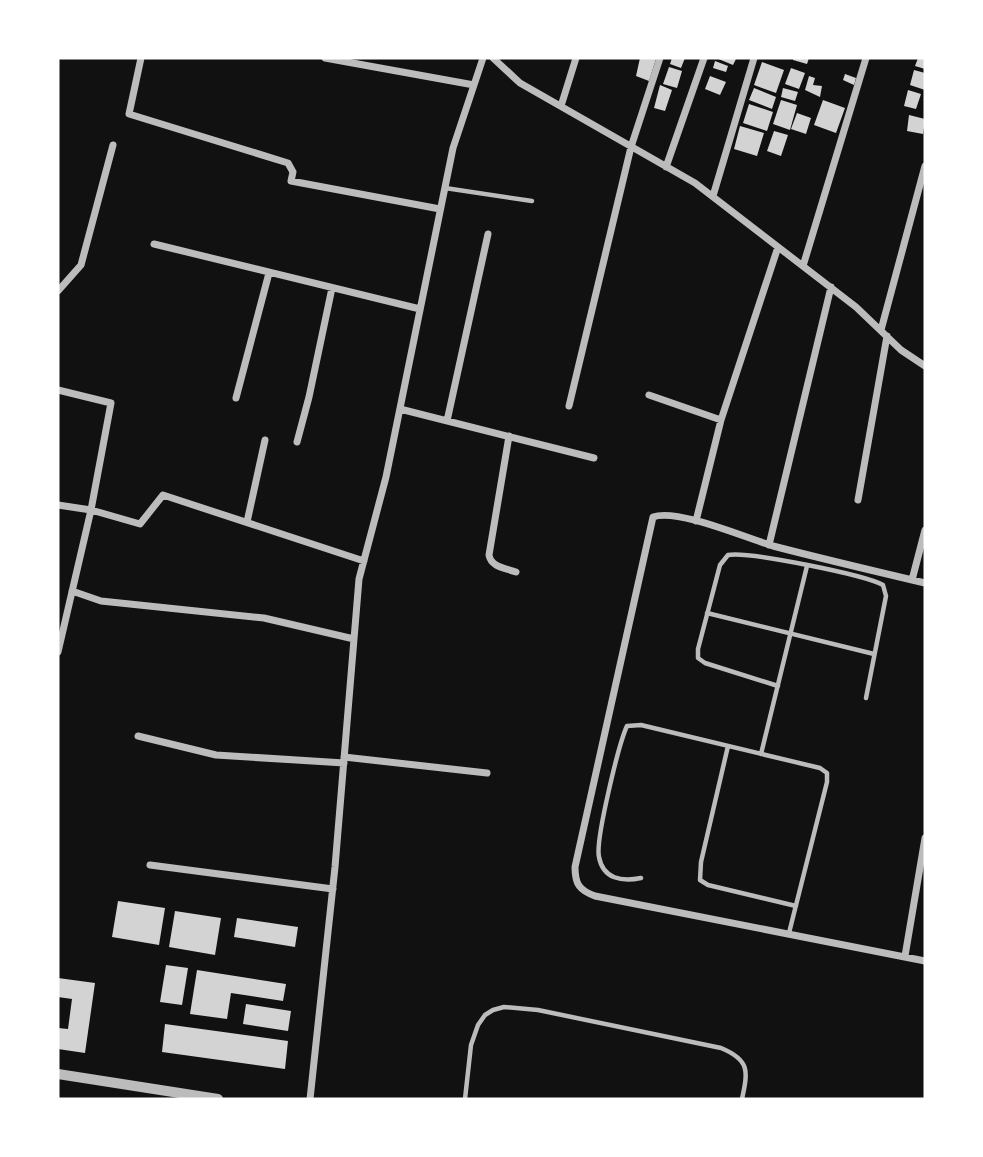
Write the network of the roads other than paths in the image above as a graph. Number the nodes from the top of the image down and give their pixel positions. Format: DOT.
graph roads {
  1 [pos="141,58"];
  2 [pos="325,58"];
  3 [pos="483,58"];
  4 [pos="493,58"];
  5 [pos="576,58"];
  6 [pos="660,58"];
  7 [pos="704,58"];
  8 [pos="754,58"];
  9 [pos="866,58"];
  10 [pos="474,85"];
  11 [pos="561,106"];
  12 [pos="113,145"];
  13 [pos="631,147"];
  14 [pos="925,166"];
  15 [pos="666,167"];
  16 [pos="445,187"];
  17 [pos="713,196"];
  18 [pos="532,201"];
  19 [pos="440,209"];
  20 [pos="488,234"];
  21 [pos="154,244"];
  22 [pos="778,247"];
  23 [pos="803,266"];
  24 [pos="269,272"];
  25 [pos="831,287"];
  26 [pos="332,288"];
  27 [pos="58,292"];
  28 [pos="420,309"];
  29 [pos="884,333"];
  30 [pos="925,366"];
  31 [pos="58,390"];
  32 [pos="649,395"];
  33 [pos="236,398"];
  34 [pos="569,406"];
  35 [pos="400,409"];
  36 [pos="721,420"];
  37 [pos="447,421"];
  38 [pos="509,436"];
  39 [pos="265,440"];
  40 [pos="297,442"];
  41 [pos="594,458"];
  42 [pos="858,500"];
  43 [pos="58,505"];
  44 [pos="91,510"];
  45 [pos="696,521"];
  46 [pos="247,522"];
  47 [pos="925,530"];
  48 [pos="769,545"];
  49 [pos="364,561"];
  50 [pos="807,566"];
  51 [pos="516,572"];
  52 [pos="912,580"];
  53 [pos="925,583"];
  54 [pos="72,591"];
  55 [pos="707,613"];
  56 [pos="790,635"];
  57 [pos="354,639"];
  58 [pos="58,652"];
  59 [pos="874,654"];
  60 [pos="778,686"];
  61 [pos="866,698"];
  62 [pos="138,736"];
  63 [pos="728,746"];
  64 [pos="761,754"];
  65 [pos="344,760"];
  66 [pos="486,773"];
  67 [pos="925,838"];
  68 [pos="150,865"];
  69 [pos="641,878"];
  70 [pos="333,889"];
  71 [pos="796,906"];
  72 [pos="789,933"];
  73 [pos="905,956"];
  74 [pos="925,961"];
  75 [pos="58,1074"];
  76 [pos="218,1099"];
  77 [pos="310,1099"];
  78 [pos="465,1099"];
  79 [pos="743,1099"];
  1 -- 19 [label="street"];
  2 -- 10 [label="street"];
  3 -- 10 [label="street"];
  4 -- 11 [label="street"];
  5 -- 11 [label="street"];
  6 -- 13 [label="street"];
  7 -- 15 [label="street"];
  8 -- 17 [label="street"];
  9 -- 23 [label="street"];
  10 -- 16 [label="street"];
  11 -- 13 [label="street"];
  12 -- 27 [label="street"];
  13 -- 15 [label="street"];
  13 -- 34 [label="street"];
  14 -- 29 [label="street"];
  15 -- 17 [label="street"];
  16 -- 18 [label="lane"];
  16 -- 19 [label="street"];
  17 -- 22 [label="street"];
  19 -- 28 [label="street"];
  20 -- 37 [label="street"];
  21 -- 24 [label="street"];
  22 -- 23 [label="street"];
  22 -- 36 [label="street"];
  23 -- 25 [label="street"];
  24 -- 26 [label="street"];
  24 -- 33 [label="street"];
  25 -- 29 [label="street"];
  25 -- 48 [label="street"];
  26 -- 28 [label="street"];
  26 -- 40 [label="street"];
  28 -- 35 [label="street"];
  29 -- 30 [label="street"];
  29 -- 42 [label="street"];
  31 -- 44 [label="street"];
  32 -- 36 [label="street"];
  35 -- 37 [label="street"];
  35 -- 49 [label="street"];
  36 -- 45 [label="street"];
  37 -- 38 [label="street"];
  38 -- 41 [label="street"];
  38 -- 51 [label="street"];
  39 -- 46 [label="street"];
  43 -- 44 [label="street"];
  44 -- 46 [label="street"];
  44 -- 54 [label="street"];
  45 -- 48 [label="street"];
  45 -- 72 [label="street"];
  46 -- 49 [label="street"];
  47 -- 52 [label="street"];
  48 -- 52 [label="street"];
  49 -- 57 [label="street"];
  50 -- 55 [label="lane"];
  50 -- 56 [label="lane"];
  50 -- 59 [label="lane"];
  52 -- 53 [label="street"];
  54 -- 57 [label="street"];
  54 -- 58 [label="street"];
  55 -- 56 [label="lane"];
  55 -- 60 [label="lane"];
  56 -- 59 [label="lane"];
  56 -- 60 [label="lane"];
  57 -- 65 [label="street"];
  59 -- 61 [label="lane"];
  60 -- 64 [label="lane"];
  62 -- 65 [label="street"];
  63 -- 64 [label="lane"];
  63 -- 69 [label="lane"];
  63 -- 71 [label="lane"];
  64 -- 71 [label="lane"];
  65 -- 66 [label="street"];
  65 -- 70 [label="street"];
  67 -- 73 [label="street"];
  68 -- 70 [label="street"];
  70 -- 77 [label="street"];
  71 -- 72 [label="lane"];
  72 -- 73 [label="street"];
  73 -- 74 [label="street"];
  75 -- 76 [label="street"];
  78 -- 79 [label="lane"];
}
